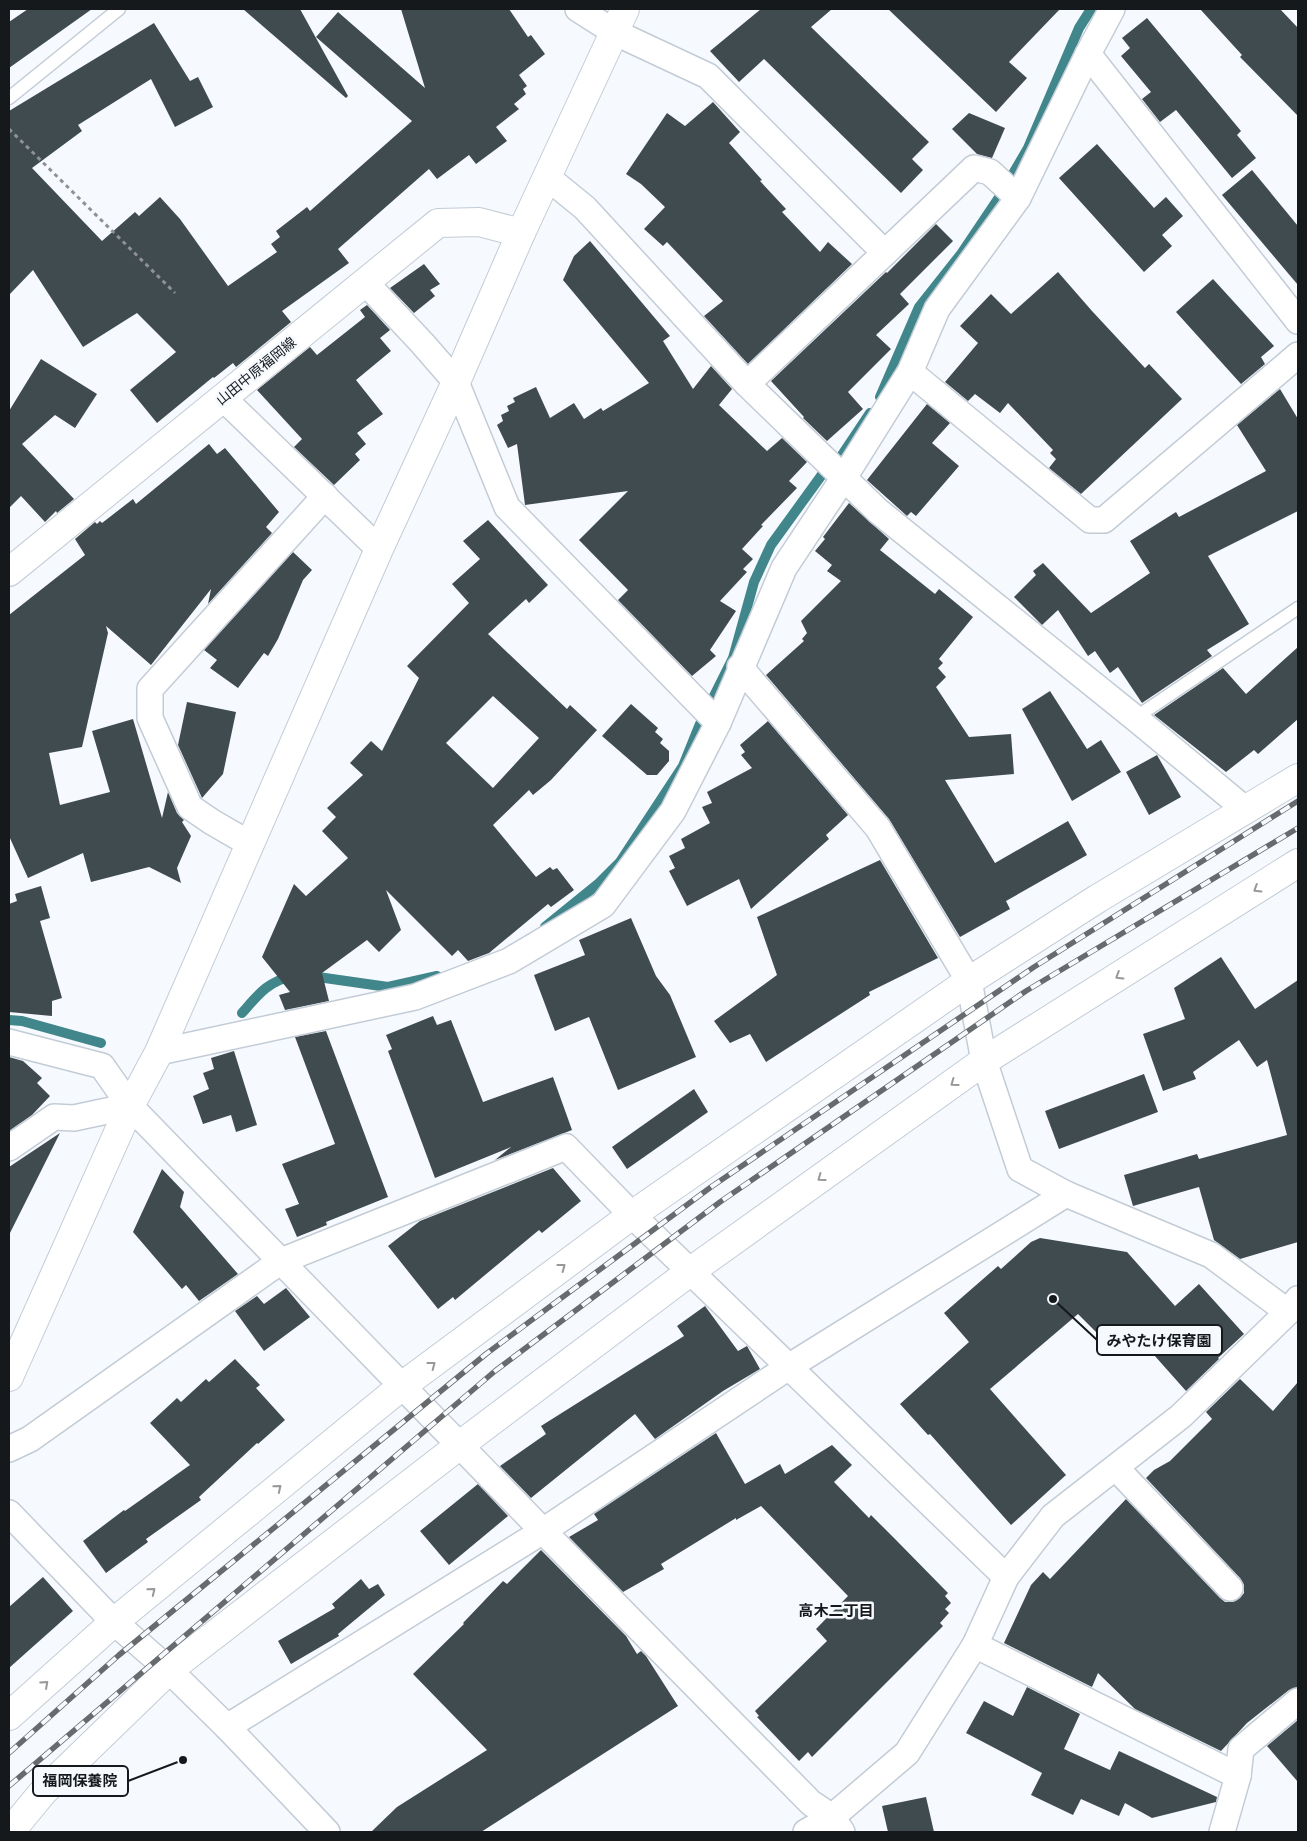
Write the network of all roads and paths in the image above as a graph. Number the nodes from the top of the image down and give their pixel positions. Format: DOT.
graph roads {
  1 [pos="119,9"];
  2 [pos="578,9"];
  3 [pos="1112,9"];
  4 [pos="620,20"];
  5 [pos="1088,54"];
  6 [pos="9,98"];
  7 [pos="9,129"];
  8 [pos="547,177"];
  9 [pos="1014,195"];
  10 [pos="521,233"];
  11 [pos="885,253"];
  12 [pos="365,282"];
  13 [pos="175,292"];
  14 [pos="1298,321"];
  15 [pos="1298,356"];
  16 [pos="910,372"];
  17 [pos="456,382"];
  18 [pos="747,384"];
  19 [pos="223,398"];
  20 [pos="838,474"];
  21 [pos="325,496"];
  22 [pos="379,549"];
  23 [pos="9,572"];
  24 [pos="1298,608"];
  25 [pos="740,667"];
  26 [pos="708,713"];
  27 [pos="1135,718"];
  28 [pos="1298,778"];
  29 [pos="1246,810"];
  30 [pos="250,844"];
  31 [pos="1298,863"];
  32 [pos="969,981"];
  33 [pos="9,1042"];
  34 [pos="159,1052"];
  35 [pos="984,1061"];
  36 [pos="130,1106"];
  37 [pos="9,1148"];
  38 [pos="1066,1194"];
  39 [pos="632,1215"];
  40 [pos="281,1261"];
  41 [pos="691,1271"];
  42 [pos="1293,1306"];
  43 [pos="790,1366"];
  44 [pos="9,1377"];
  45 [pos="402,1386"];
  46 [pos="460,1445"];
  47 [pos="9,1450"];
  48 [pos="1116,1468"];
  49 [pos="9,1513"];
  50 [pos="543,1531"];
  51 [pos="1006,1577"];
  52 [pos="1230,1588"];
  53 [pos="114,1622"];
  54 [pos="974,1644"];
  55 [pos="168,1670"];
  56 [pos="1298,1701"];
  57 [pos="9,1716"];
  58 [pos="227,1728"];
  59 [pos="1238,1776"];
  60 [pos="837,1825"];
  61 [pos="10,1832"];
  62 [pos="327,1832"];
  63 [pos="806,1832"];
  64 [pos="1222,1832"];
  1 -- 6 [label="lane"];
  2 -- 4 [label="street"];
  3 -- 5 [label="street"];
  4 -- 8 [label="street"];
  4 -- 11 [label="street"];
  5 -- 9 [label="street"];
  5 -- 14 [label="street"];
  7 -- 13 [label="path"];
  8 -- 10 [label="street"];
  8 -- 18 [label="street"];
  9 -- 11 [label="street"];
  9 -- 16 [label="street"];
  10 -- 12 [label="street, 山田中原福岡線"];
  10 -- 17 [label="street"];
  11 -- 18 [label="street"];
  12 -- 17 [label="street"];
  12 -- 19 [label="street, 山田中原福岡線"];
  15 -- 16 [label="street"];
  16 -- 20 [label="street"];
  17 -- 22 [label="street"];
  17 -- 26 [label="street"];
  18 -- 20 [label="street"];
  19 -- 21 [label="street"];
  19 -- 23 [label="street, 山田中原福岡線"];
  20 -- 25 [label="street"];
  20 -- 27 [label="street"];
  21 -- 22 [label="street"];
  21 -- 30 [label="street"];
  22 -- 30 [label="street"];
  24 -- 27 [label="lane"];
  25 -- 26 [label="street"];
  25 -- 32 [label="street"];
  26 -- 34 [label="street"];
  27 -- 29 [label="street"];
  28 -- 29 [label="street"];
  29 -- 32 [label="street"];
  30 -- 34 [label="street"];
  31 -- 35 [label="street, one-way"];
  32 -- 35 [label="street"];
  32 -- 39 [label="street"];
  33 -- 36 [label="street"];
  34 -- 36 [label="street"];
  35 -- 38 [label="street"];
  35 -- 41 [label="street, one-way"];
  36 -- 37 [label="street"];
  36 -- 40 [label="street"];
  36 -- 44 [label="street"];
  38 -- 42 [label="street"];
  38 -- 43 [label="street"];
  39 -- 40 [label="street"];
  39 -- 41 [label="street"];
  45 -- 39 [label="street, one-way"];
  40 -- 45 [label="street"];
  40 -- 47 [label="street"];
  41 -- 43 [label="street"];
  41 -- 46 [label="street"];
  42 -- 48 [label="street"];
  43 -- 50 [label="street"];
  43 -- 51 [label="street"];
  45 -- 46 [label="street"];
  53 -- 45 [label="street, one-way"];
  46 -- 50 [label="street"];
  46 -- 55 [label="street"];
  48 -- 51 [label="street"];
  48 -- 52 [label="street"];
  49 -- 53 [label="street"];
  50 -- 58 [label="street"];
  50 -- 60 [label="street"];
  51 -- 54 [label="street"];
  53 -- 55 [label="street"];
  57 -- 53 [label="street, one-way"];
  54 -- 59 [label="street"];
  54 -- 60 [label="street"];
  55 -- 58 [label="street"];
  55 -- 61 [label="street"];
  56 -- 59 [label="street"];
  58 -- 62 [label="street"];
  59 -- 64 [label="street"];
  60 -- 63 [label="street"];
}
